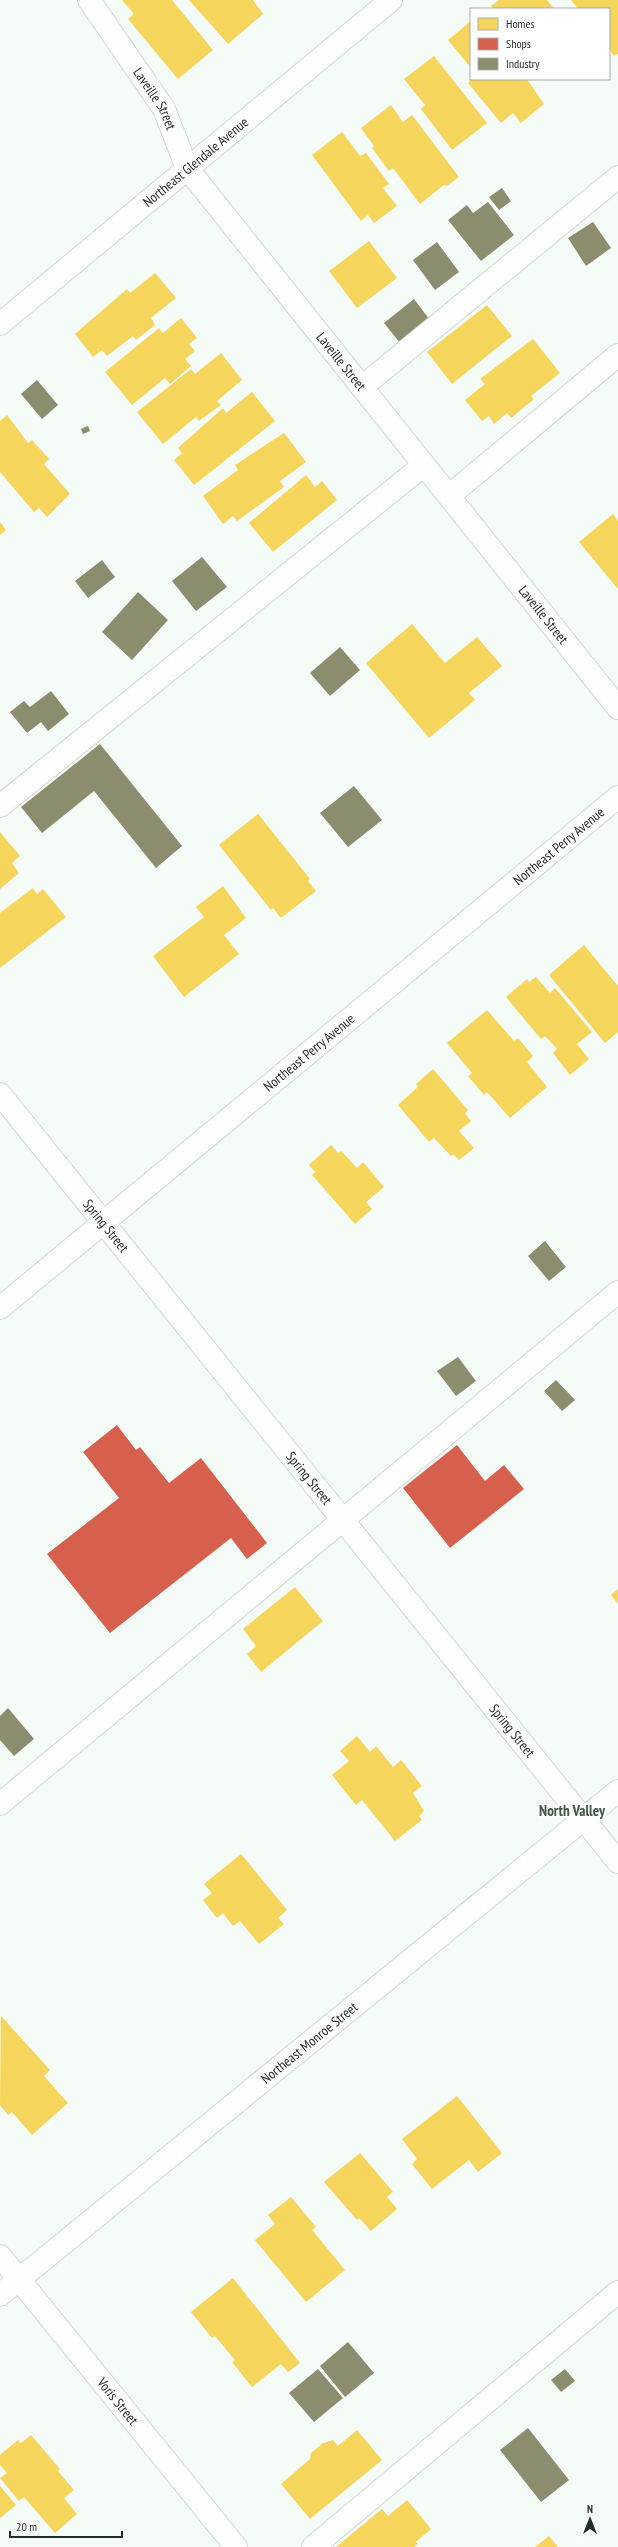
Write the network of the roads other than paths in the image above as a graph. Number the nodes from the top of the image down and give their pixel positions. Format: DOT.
graph roads {
  1 [pos="89,0"];
  2 [pos="391,0"];
  3 [pos="188,168"];
  4 [pos="618,177"];
  5 [pos="0,324"];
  6 [pos="618,355"];
  7 [pos="362,387"];
  8 [pos="424,465"];
  9 [pos="449,496"];
  10 [pos="618,708"];
  11 [pos="618,797"];
  12 [pos="0,806"];
  13 [pos="0,1094"];
  14 [pos="102,1222"];
  15 [pos="618,1292"];
  16 [pos="0,1308"];
  17 [pos="342,1519"];
  18 [pos="618,1791"];
  19 [pos="0,1804"];
  20 [pos="584,1819"];
  21 [pos="618,1862"];
  22 [pos="0,2256"];
  23 [pos="19,2280"];
  24 [pos="618,2292"];
  25 [pos="0,2295"];
  26 [pos="236,2547"];
  27 [pos="313,2547"];
  1 -- 3 [label="street, Laveille Street"];
  2 -- 3 [label="street, Northeast Glendale Avenue"];
  3 -- 5 [label="street, Northeast Glendale Avenue"];
  3 -- 7 [label="street, Laveille Street"];
  4 -- 7 [label="street"];
  6 -- 9 [label="street"];
  7 -- 8 [label="street, Laveille Street"];
  8 -- 9 [label="street, Laveille Street"];
  8 -- 12 [label="street"];
  9 -- 10 [label="street, Laveille Street"];
  11 -- 14 [label="street, Northeast Perry Avenue"];
  13 -- 14 [label="street, Spring Street"];
  14 -- 16 [label="street, Northeast Perry Avenue"];
  14 -- 17 [label="street, Spring Street"];
  15 -- 17 [label="street"];
  17 -- 19 [label="street"];
  17 -- 20 [label="street, Spring Street"];
  18 -- 20 [label="street, Northeast Monroe Street"];
  20 -- 21 [label="street, Spring Street"];
  20 -- 23 [label="street, Northeast Monroe Street"];
  22 -- 23 [label="street, Voris Street"];
  23 -- 25 [label="street, Northeast Monroe Street"];
  23 -- 26 [label="street, Voris Street"];
  24 -- 27 [label="street"];
}
